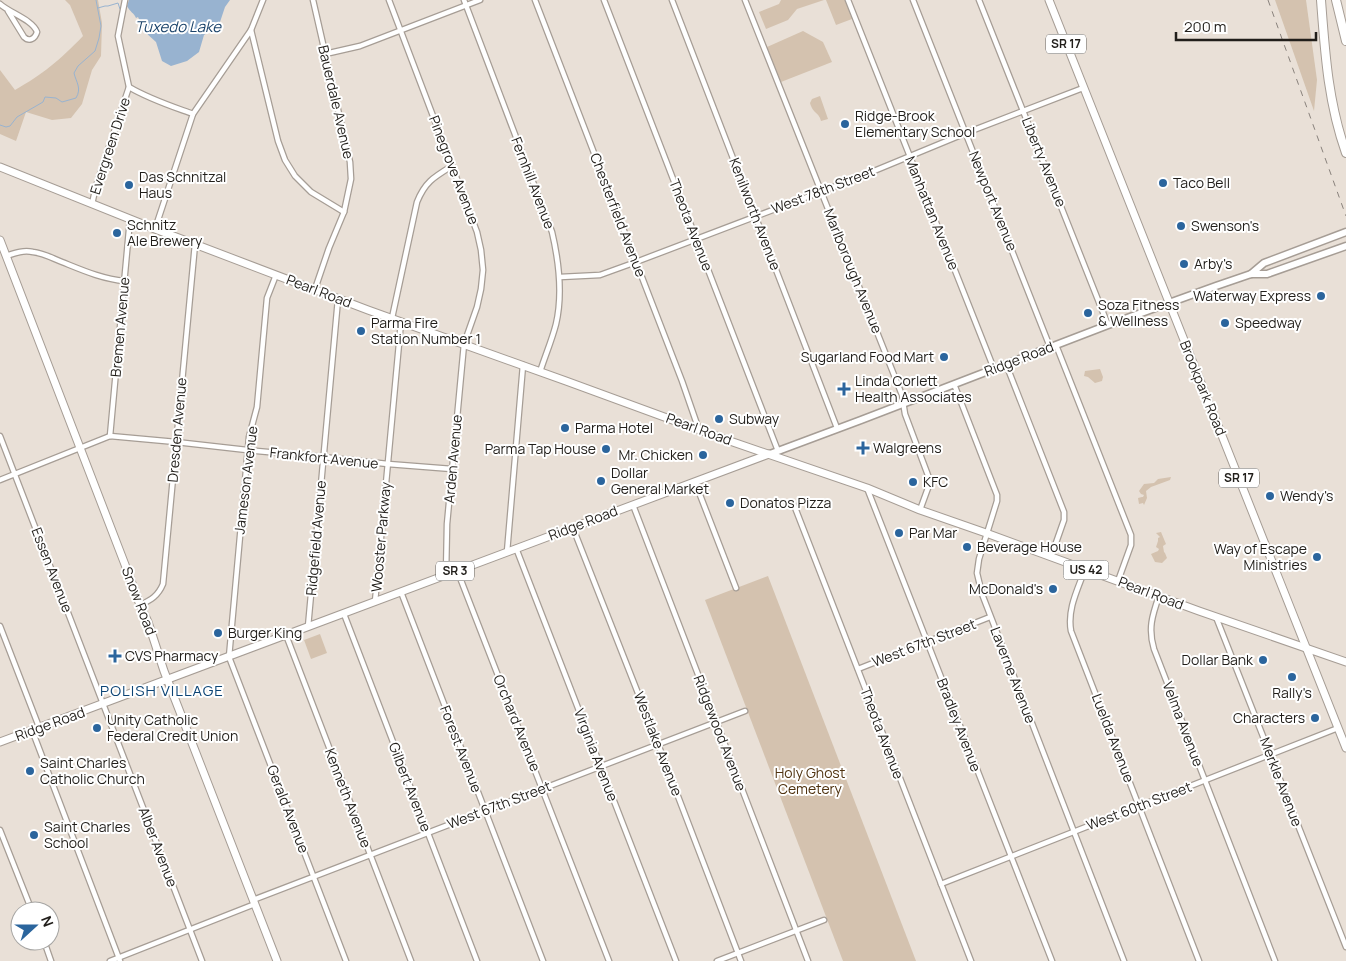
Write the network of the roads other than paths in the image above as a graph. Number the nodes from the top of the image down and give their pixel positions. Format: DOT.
graph roads {
  1 [pos="125,0"];
  2 [pos="263,0"];
  3 [pos="313,0"];
  4 [pos="389,0"];
  5 [pos="464,0"];
  6 [pos="480,0"];
  7 [pos="535,0"];
  8 [pos="604,0"];
  9 [pos="672,0"];
  10 [pos="745,0"];
  11 [pos="848,0"];
  12 [pos="914,0"];
  13 [pos="979,0"];
  14 [pos="1049,0"];
  15 [pos="1321,0"];
  16 [pos="1336,0"];
  17 [pos="0,4"];
  18 [pos="466,6"];
  19 [pos="8,11"];
  20 [pos="251,30"];
  21 [pos="400,30"];
  22 [pos="1346,41"];
  23 [pos="325,54"];
  24 [pos="129,87"];
  25 [pos="1083,88"];
  26 [pos="1023,111"];
  27 [pos="193,114"];
  28 [pos="966,133"];
  29 [pos="1346,153"];
  30 [pos="910,156"];
  31 [pos="452,166"];
  32 [pos="0,167"];
  33 [pos="821,191"];
  34 [pos="92,204"];
  35 [pos="344,212"];
  36 [pos="756,216"];
  37 [pos="130,219"];
  38 [pos="155,229"];
  39 [pos="1346,232"];
  40 [pos="696,238"];
  41 [pos="0,240"];
  42 [pos="195,244"];
  43 [pos="1346,246"];
  44 [pos="6,256"];
  45 [pos="636,262"];
  46 [pos="1252,274"];
  47 [pos="276,275"];
  48 [pos="560,277"];
  49 [pos="124,281"];
  50 [pos="315,289"];
  51 [pos="338,299"];
  52 [pos="1169,304"];
  53 [pos="392,318"];
  54 [pos="401,322"];
  55 [pos="1108,325"];
  56 [pos="464,344"];
  57 [pos="1053,346"];
  58 [pos="1006,364"];
  59 [pos="522,365"];
  60 [pos="994,369"];
  61 [pos="540,372"];
  62 [pos="954,384"];
  63 [pos="904,404"];
  64 [pos="837,428"];
  65 [pos="699,430"];
  66 [pos="0,436"];
  67 [pos="110,436"];
  68 [pos="176,442"];
  69 [pos="80,448"];
  70 [pos="247,450"];
  71 [pos="778,451"];
  72 [pos="770,454"];
  73 [pos="323,457"];
  74 [pos="388,464"];
  75 [pos="452,469"];
  76 [pos="14,474"];
  77 [pos="0,480"];
  78 [pos="695,482"];
  79 [pos="867,488"];
  80 [pos="632,505"];
  81 [pos="794,505"];
  82 [pos="920,510"];
  83 [pos="573,528"];
  84 [pos="986,532"];
  85 [pos="516,548"];
  86 [pos="507,552"];
  87 [pos="1051,557"];
  88 [pos="1085,569"];
  89 [pos="457,570"];
  90 [pos="446,575"];
  91 [pos="1118,581"];
  92 [pos="736,588"];
  93 [pos="401,592"];
  94 [pos="1159,596"];
  95 [pos="376,602"];
  96 [pos="140,605"];
  97 [pos="344,614"];
  98 [pos="990,617"];
  99 [pos="1216,617"];
  100 [pos="0,626"];
  101 [pos="308,627"];
  102 [pos="286,635"];
  103 [pos="927,642"];
  104 [pos="1307,648"];
  105 [pos="229,657"];
  106 [pos="1346,662"];
  107 [pos="858,669"];
  108 [pos="168,680"];
  109 [pos="104,704"];
  110 [pos="745,711"];
  111 [pos="716,722"];
  112 [pos="35,728"];
  113 [pos="1338,728"];
  114 [pos="0,742"];
  115 [pos="658,744"];
  116 [pos="1346,748"];
  117 [pos="1271,756"];
  118 [pos="601,766"];
  119 [pos="1205,780"];
  120 [pos="543,788"];
  121 [pos="1140,806"];
  122 [pos="485,811"];
  123 [pos="0,830"];
  124 [pos="1074,831"];
  125 [pos="427,832"];
  126 [pos="370,855"];
  127 [pos="1011,857"];
  128 [pos="314,876"];
  129 [pos="940,884"];
  130 [pos="28,901"];
  131 [pos="254,902"];
  132 [pos="824,920"];
  133 [pos="189,929"];
  134 [pos="796,931"];
  135 [pos="1346,947"];
  136 [pos="738,953"];
  137 [pos="119,959"];
  138 [pos="110,961"];
  139 [pos="202,961"];
  140 [pos="277,961"];
  141 [pos="346,961"];
  142 [pos="411,961"];
  143 [pos="477,961"];
  144 [pos="543,961"];
  145 [pos="609,961"];
  146 [pos="676,961"];
  147 [pos="717,961"];
  148 [pos="741,961"];
  149 [pos="808,961"];
  150 [pos="971,961"];
  151 [pos="1052,961"];
  152 [pos="1124,961"];
  153 [pos="1199,961"];
  154 [pos="1275,961"];
  1 -- 24 [label="street, Evergreen Drive"];
  2 -- 20 [label="street"];
  3 -- 23 [label="street, Bauerdale Avenue"];
  4 -- 21 [label="street, Pinegrove Avenue"];
  5 -- 18 [label="street, Fernhill Avenue"];
  6 -- 18 [label="street"];
  7 -- 45 [label="street, Chesterfield Avenue"];
  8 -- 40 [label="street, Theota Avenue"];
  9 -- 36 [label="street, Kenilworth Avenue"];
  10 -- 33 [label="street, Marlborough Avenue"];
  11 -- 30 [label="street, Manhattan Avenue"];
  12 -- 28 [label="street, Newport Avenue"];
  13 -- 26 [label="street, Liberty Avenue"];
  14 -- 25 [label="main road, Brookpark Road / SR 17"];
  15 -- 29 [label="highway"];
  16 -- 22 [label="highway"];
  17 -- 19 [label="street"];
  18 -- 21 [label="street"];
  18 -- 48 [label="street, Fernhill Avenue"];
  19 -- 19 [label="street"];
  20 -- 27 [label="street"];
  20 -- 35 [label="street"];
  21 -- 23 [label="street"];
  21 -- 31 [label="street, Pinegrove Avenue"];
  23 -- 35 [label="street, Bauerdale Avenue"];
  24 -- 27 [label="street"];
  24 -- 34 [label="street, Evergreen Drive"];
  25 -- 26 [label="street, West 78th Street"];
  25 -- 52 [label="main road, Brookpark Road / SR 17"];
  26 -- 28 [label="street, West 78th Street"];
  26 -- 55 [label="street, Liberty Avenue"];
  27 -- 38 [label="street"];
  28 -- 30 [label="street, West 78th Street"];
  28 -- 57 [label="street, Newport Avenue"];
  30 -- 33 [label="street, West 78th Street"];
  30 -- 60 [label="street, Manhattan Avenue"];
  31 -- 53 [label="street"];
  31 -- 56 [label="street, Pinegrove Avenue"];
  32 -- 34 [label="main road, Pearl Road / US 42"];
  33 -- 36 [label="street, West 78th Street"];
  33 -- 63 [label="street, Marlborough Avenue"];
  34 -- 37 [label="main road, Pearl Road / US 42"];
  35 -- 50 [label="street, Bauerdale Avenue"];
  36 -- 40 [label="street, West 78th Street"];
  36 -- 64 [label="street, Kenilworth Avenue"];
  37 -- 38 [label="main road, Pearl Road / US 42"];
  37 -- 49 [label="street, Bremen Avenue"];
  38 -- 42 [label="main road, Pearl Road / US 42"];
  39 -- 46 [label="main road, Ridge Road"];
  40 -- 45 [label="street, West 78th Street"];
  40 -- 71 [label="street, Theota Avenue"];
  41 -- 44 [label="main road, Snow Road"];
  42 -- 47 [label="main road, Pearl Road / US 42"];
  42 -- 68 [label="street, Dresden Avenue"];
  43 -- 46 [label="main road, Ridge Road"];
  44 -- 49 [label="street"];
  44 -- 69 [label="main road, Snow Road"];
  45 -- 48 [label="street, West 78th Street"];
  45 -- 65 [label="street, Chesterfield Avenue"];
  46 -- 52 [label="main road, Ridge Road"];
  47 -- 50 [label="main road, Pearl Road / US 42"];
  47 -- 70 [label="street, Jameson Avenue"];
  48 -- 61 [label="street, Fernhill Avenue"];
  49 -- 67 [label="street, Bremen Avenue"];
  50 -- 51 [label="main road, Pearl Road / US 42"];
  51 -- 53 [label="main road, Pearl Road / US 42"];
  51 -- 73 [label="street, Ridgefield Avenue"];
  52 -- 55 [label="main road, Ridge Road"];
  52 -- 104 [label="main road, Brookpark Road / SR 17"];
  53 -- 54 [label="main road, Pearl Road / US 42"];
  54 -- 56 [label="main road, Pearl Road / US 42"];
  54 -- 74 [label="street, Wooster Parkway"];
  55 -- 57 [label="main road, Ridge Road"];
  56 -- 59 [label="main road, Pearl Road / US 42"];
  56 -- 75 [label="street, Arden Avenue"];
  57 -- 58 [label="main road, Ridge Road"];
  57 -- 91 [label="street"];
  58 -- 60 [label="main road, Ridge Road"];
  58 -- 87 [label="street"];
  59 -- 61 [label="main road, Pearl Road / US 42"];
  59 -- 86 [label="street"];
  60 -- 62 [label="main road, Ridge Road"];
  61 -- 65 [label="main road, Pearl Road / US 42"];
  62 -- 63 [label="main road, Ridge Road"];
  62 -- 84 [label="street, Laverne Avenue"];
  63 -- 64 [label="main road, Ridge Road"];
  63 -- 82 [label="street, Marlborough Avenue"];
  64 -- 71 [label="main road, Ridge Road"];
  65 -- 72 [label="main road, Pearl Road / US 42"];
  66 -- 76 [label="street, Essen Avenue"];
  67 -- 68 [label="street, Frankfort Avenue"];
  67 -- 69 [label="street, Frankfort Avenue"];
  68 -- 70 [label="street, Frankfort Avenue"];
  68 -- 96 [label="street, Dresden Avenue"];
  69 -- 76 [label="street, Frankfort Avenue"];
  69 -- 96 [label="main road, Snow Road"];
  70 -- 73 [label="street, Frankfort Avenue"];
  70 -- 105 [label="street, Jameson Avenue"];
  71 -- 72 [label="main road, Ridge Road"];
  72 -- 78 [label="main road, Ridge Road / SR 3"];
  72 -- 79 [label="main road, Pearl Road / US 42"];
  73 -- 74 [label="street, Frankfort Avenue"];
  73 -- 101 [label="street, Ridgefield Avenue"];
  74 -- 75 [label="street, Frankfort Avenue"];
  74 -- 95 [label="street, Wooster Parkway"];
  75 -- 90 [label="street, Arden Avenue"];
  76 -- 77 [label="street, Frankfort Avenue"];
  76 -- 109 [label="street, Essen Avenue"];
  78 -- 80 [label="main road, Ridge Road / SR 3"];
  78 -- 92 [label="street"];
  79 -- 82 [label="main road, Pearl Road / US 42"];
  79 -- 103 [label="street, Bradley Avenue"];
  80 -- 83 [label="main road, Ridge Road / SR 3"];
  80 -- 111 [label="street, Ridgewood Avenue"];
  81 -- 107 [label="street, Theota Avenue"];
  82 -- 84 [label="main road, Pearl Road / US 42"];
  83 -- 85 [label="main road, Ridge Road / SR 3"];
  83 -- 115 [label="street, Westlake Avenue"];
  84 -- 87 [label="main road, Pearl Road / US 42"];
  84 -- 98 [label="street, Laverne Avenue"];
  85 -- 86 [label="main road, Ridge Road / SR 3"];
  85 -- 118 [label="street, Virginia Avenue"];
  86 -- 89 [label="main road, Ridge Road / SR 3"];
  87 -- 88 [label="main road, Pearl Road / US 42"];
  88 -- 91 [label="main road, Pearl Road / US 42"];
  88 -- 121 [label="street, Luelda Avenue"];
  89 -- 90 [label="main road, Ridge Road / SR 3"];
  89 -- 120 [label="street, Orchard Avenue"];
  90 -- 93 [label="main road, Ridge Road / SR 3"];
  91 -- 94 [label="main road, Pearl Road / US 42"];
  93 -- 95 [label="main road, Ridge Road / SR 3"];
  93 -- 122 [label="street, Forest Avenue"];
  94 -- 99 [label="main road, Pearl Road / US 42"];
  94 -- 119 [label="street, Velma Avenue"];
  95 -- 97 [label="main road, Ridge Road / SR 3"];
  96 -- 108 [label="main road, Snow Road"];
  97 -- 101 [label="main road, Ridge Road / SR 3"];
  97 -- 125 [label="street, Gilbert Avenue"];
  98 -- 103 [label="street, West 67th Street"];
  98 -- 124 [label="street, Laverne Avenue"];
  99 -- 104 [label="main road, Pearl Road / US 42"];
  99 -- 117 [label="street, Merkle Avenue"];
  100 -- 112 [label="street"];
  101 -- 102 [label="main road, Ridge Road / SR 3"];
  102 -- 105 [label="main road, Ridge Road / SR 3"];
  102 -- 126 [label="street, Kenneth Avenue"];
  103 -- 107 [label="street, West 67th Street"];
  103 -- 127 [label="street, Bradley Avenue"];
  104 -- 106 [label="main road, Pearl Road / US 42"];
  104 -- 113 [label="main road, Brookpark Road / SR 17"];
  105 -- 108 [label="main road, Ridge Road / SR 3"];
  105 -- 128 [label="street, Gerald Avenue"];
  107 -- 129 [label="street, Theota Avenue"];
  108 -- 109 [label="main road, Ridge Road / SR 3"];
  108 -- 131 [label="main road, Snow Road"];
  109 -- 112 [label="main road, Ridge Road / SR 3"];
  109 -- 133 [label="street, Alber Avenue"];
  110 -- 111 [label="street, West 67th Street"];
  111 -- 115 [label="street, West 67th Street"];
  111 -- 134 [label="street, Ridgewood Avenue"];
  112 -- 114 [label="main road, Ridge Road / SR 3"];
  112 -- 137 [label="street"];
  113 -- 116 [label="main road, Brookpark Road / SR 17"];
  113 -- 117 [label="street, West 60th Street"];
  115 -- 118 [label="street, West 67th Street"];
  115 -- 136 [label="street, Westlake Avenue"];
  117 -- 119 [label="street, West 60th Street"];
  117 -- 135 [label="street, Merkle Avenue"];
  118 -- 120 [label="street, West 67th Street"];
  118 -- 146 [label="street, Virginia Avenue"];
  119 -- 121 [label="street, West 60th Street"];
  119 -- 154 [label="street, Velma Avenue"];
  120 -- 122 [label="street, West 67th Street"];
  120 -- 145 [label="street, Orchard Avenue"];
  121 -- 124 [label="street, West 60th Street"];
  121 -- 153 [label="street, Luelda Avenue"];
  122 -- 125 [label="street, West 67th Street"];
  122 -- 144 [label="street, Forest Avenue"];
  123 -- 130 [label="street"];
  124 -- 127 [label="street, West 60th Street"];
  124 -- 152 [label="street, Laverne Avenue"];
  125 -- 126 [label="street, West 67th Street"];
  125 -- 143 [label="street, Gilbert Avenue"];
  126 -- 128 [label="street, West 67th Street"];
  126 -- 142 [label="street, Kenneth Avenue"];
  127 -- 129 [label="street, West 60th Street"];
  127 -- 151 [label="street, Bradley Avenue"];
  128 -- 131 [label="street, West 67th Street"];
  128 -- 141 [label="street, Gerald Avenue"];
  129 -- 150 [label="street, Theota Avenue"];
  131 -- 133 [label="street, West 67th Street"];
  131 -- 140 [label="main road, Snow Road"];
  132 -- 134 [label="street"];
  133 -- 137 [label="street, West 67th Street"];
  133 -- 139 [label="street, Alber Avenue"];
  134 -- 136 [label="street"];
  134 -- 149 [label="street, Ridgewood Avenue"];
  136 -- 147 [label="street"];
  136 -- 148 [label="street, Westlake Avenue"];
  137 -- 138 [label="street, West 67th Street"];
}
